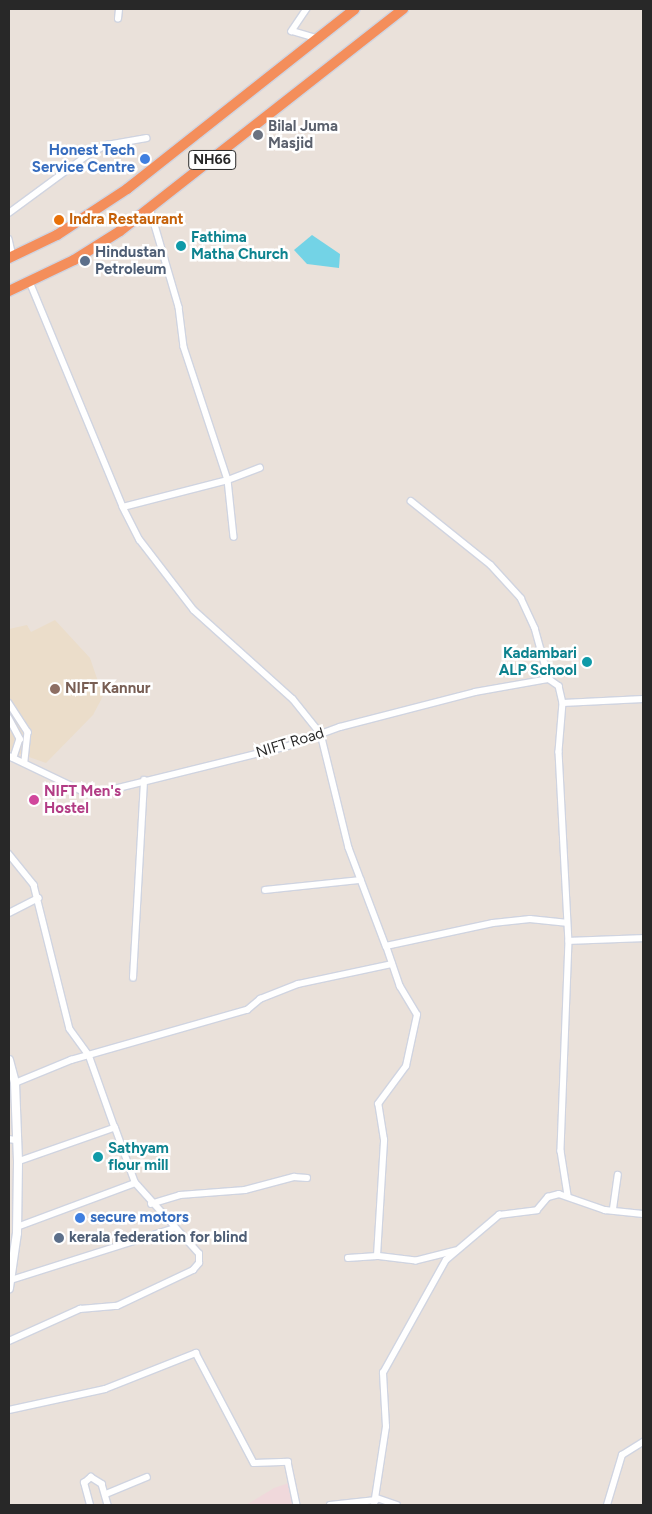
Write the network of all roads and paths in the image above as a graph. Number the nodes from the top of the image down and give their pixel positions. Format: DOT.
graph roads {
  1 [pos="119,9"];
  2 [pos="307,9"];
  3 [pos="355,9"];
  4 [pos="403,9"];
  5 [pos="118,19"];
  6 [pos="317,38"];
  7 [pos="146,138"];
  8 [pos="150,208"];
  9 [pos="9,213"];
  10 [pos="9,239"];
  11 [pos="11,258"];
  12 [pos="30,282"];
  13 [pos="9,291"];
  14 [pos="260,468"];
  15 [pos="228,480"];
  16 [pos="411,501"];
  17 [pos="123,507"];
  18 [pos="234,537"];
  19 [pos="549,679"];
  20 [pos="643,699"];
  21 [pos="563,703"];
  22 [pos="9,704"];
  23 [pos="9,718"];
  24 [pos="321,734"];
  25 [pos="12,757"];
  26 [pos="25,763"];
  27 [pos="144,780"];
  28 [pos="9,854"];
  29 [pos="360,880"];
  30 [pos="265,890"];
  31 [pos="38,898"];
  32 [pos="9,913"];
  33 [pos="566,923"];
  34 [pos="643,938"];
  35 [pos="569,941"];
  36 [pos="386,946"];
  37 [pos="392,964"];
  38 [pos="133,978"];
  39 [pos="89,1055"];
  40 [pos="9,1060"];
  41 [pos="15,1083"];
  42 [pos="115,1128"];
  43 [pos="12,1140"];
  44 [pos="18,1162"];
  45 [pos="618,1175"];
  46 [pos="307,1178"];
  47 [pos="135,1183"];
  48 [pos="568,1195"];
  49 [pos="151,1204"];
  50 [pos="613,1209"];
  51 [pos="643,1214"];
  52 [pos="17,1227"];
  53 [pos="175,1228"];
  54 [pos="456,1251"];
  55 [pos="377,1256"];
  56 [pos="348,1258"];
  57 [pos="10,1284"];
  58 [pos="9,1341"];
  59 [pos="9,1410"];
  60 [pos="643,1442"];
  61 [pos="147,1477"];
  62 [pos="106,1494"];
  63 [pos="376,1501"];
  64 [pos="90,1505"];
  65 [pos="108,1505"];
  66 [pos="297,1505"];
  67 [pos="330,1505"];
  68 [pos="397,1505"];
  69 [pos="607,1505"];
  1 -- 5 [label="street"];
  2 -- 6 [label="street"];
  3 -- 6 [label="highway, NH66"];
  4 -- 8 [label="highway, NH66"];
  6 -- 11 [label="highway, NH66"];
  7 -- 9 [label="street"];
  8 -- 12 [label="highway, NH66"];
  8 -- 15 [label="street"];
  10 -- 11 [label="street"];
  12 -- 13 [label="highway, NH66"];
  12 -- 17 [label="street"];
  14 -- 15 [label="street"];
  15 -- 17 [label="street"];
  15 -- 18 [label="street"];
  16 -- 19 [label="street"];
  17 -- 24 [label="street"];
  19 -- 21 [label="street"];
  19 -- 24 [label="street, NIFT Road"];
  20 -- 21 [label="street"];
  21 -- 33 [label="street"];
  22 -- 26 [label="street"];
  23 -- 25 [label="street"];
  24 -- 27 [label="street, NIFT Road"];
  24 -- 29 [label="street"];
  25 -- 26 [label="street, NIFT Road"];
  26 -- 27 [label="street, NIFT Road"];
  27 -- 38 [label="street"];
  28 -- 31 [label="street"];
  29 -- 30 [label="street"];
  29 -- 36 [label="street"];
  31 -- 32 [label="street"];
  31 -- 39 [label="street"];
  33 -- 35 [label="street"];
  33 -- 36 [label="street"];
  34 -- 35 [label="street"];
  35 -- 48 [label="street"];
  36 -- 37 [label="street"];
  37 -- 39 [label="street"];
  37 -- 55 [label="street"];
  39 -- 41 [label="street"];
  39 -- 42 [label="street"];
  40 -- 41 [label="main road"];
  41 -- 43 [label="main road"];
  42 -- 44 [label="street"];
  42 -- 47 [label="street"];
  43 -- 44 [label="main road"];
  44 -- 52 [label="main road"];
  45 -- 50 [label="street"];
  46 -- 49 [label="street"];
  47 -- 49 [label="street"];
  47 -- 52 [label="street"];
  48 -- 50 [label="street"];
  48 -- 54 [label="street"];
  49 -- 53 [label="street"];
  50 -- 51 [label="street"];
  52 -- 57 [label="main road"];
  53 -- 57 [label="street"];
  53 -- 58 [label="street"];
  54 -- 55 [label="street"];
  54 -- 63 [label="street"];
  55 -- 56 [label="street"];
  59 -- 66 [label="street"];
  60 -- 69 [label="street"];
  61 -- 62 [label="street"];
  62 -- 64 [label="street"];
  62 -- 65 [label="street"];
  63 -- 67 [label="street"];
  63 -- 68 [label="street"];
}
